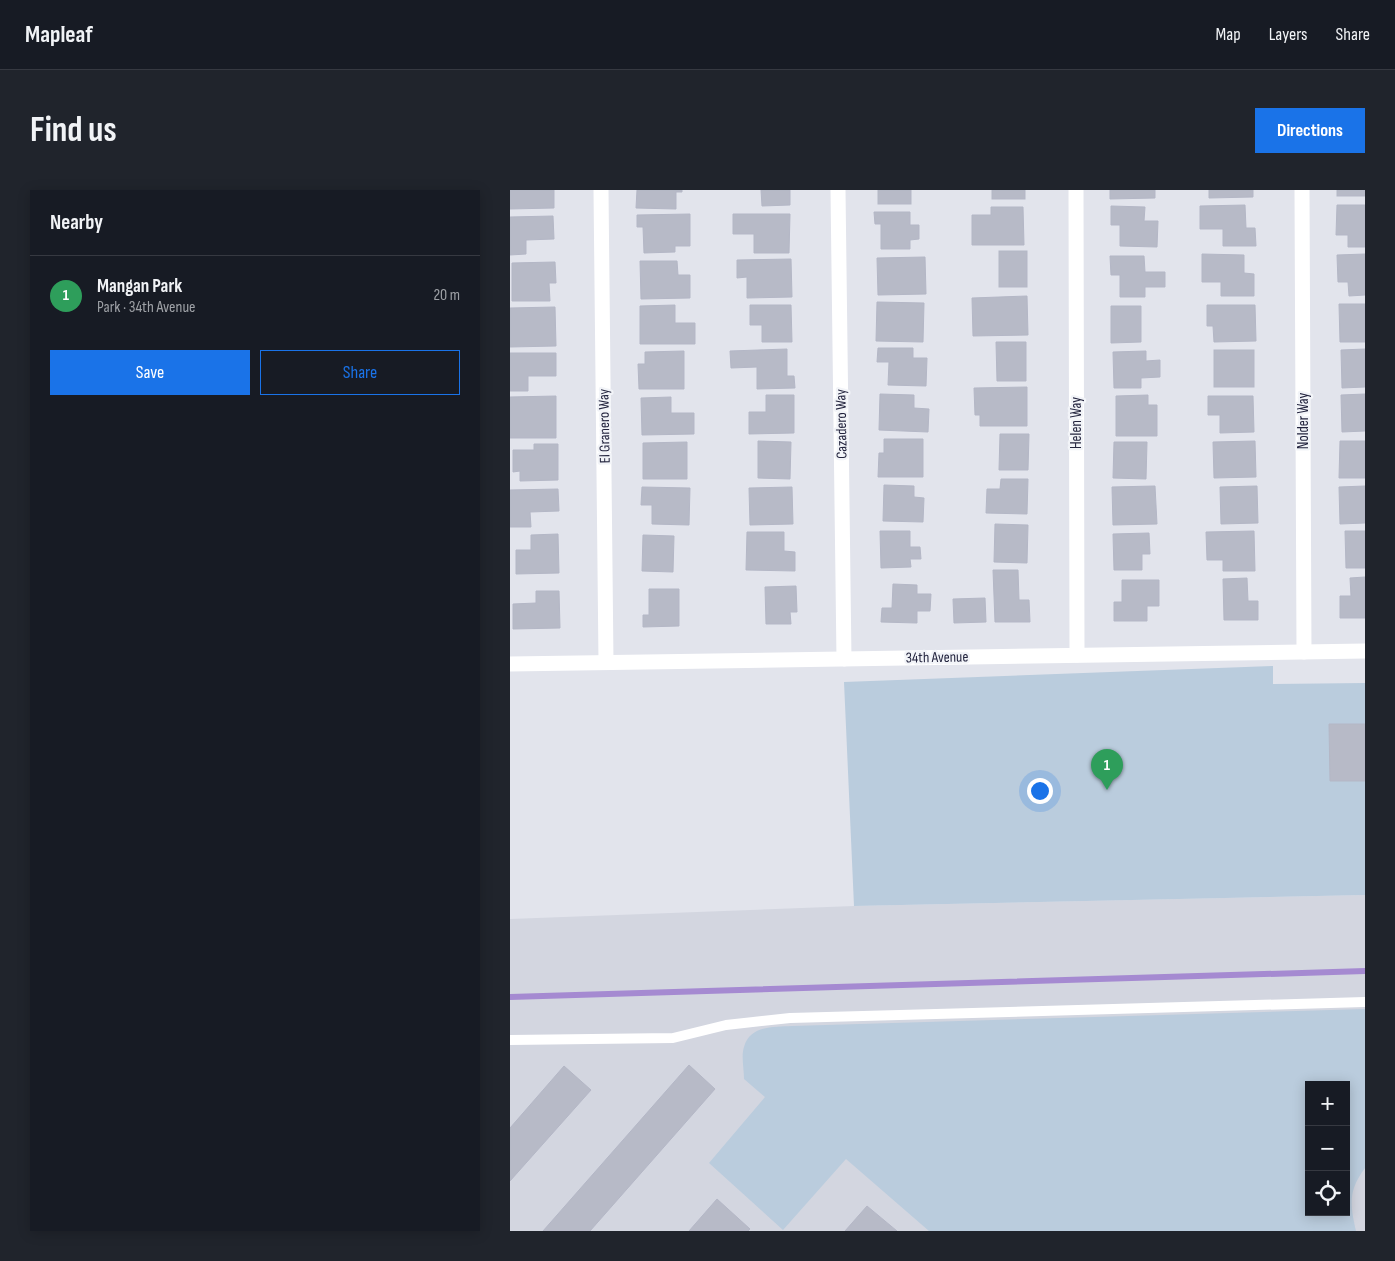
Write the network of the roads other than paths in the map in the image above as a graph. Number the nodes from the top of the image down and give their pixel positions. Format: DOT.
graph roads {
  1 [pos="601,190"];
  2 [pos="838,190"];
  3 [pos="1076,190"];
  4 [pos="1302,190"];
  5 [pos="1365,651"];
  6 [pos="1304,652"];
  7 [pos="1077,655"];
  8 [pos="844,659"];
  9 [pos="606,662"];
  10 [pos="510,664"];
  11 [pos="1365,1002"];
  12 [pos="510,1040"];
  1 -- 9 [label="street, El Granero Way"];
  2 -- 8 [label="street, Cazadero Way"];
  3 -- 7 [label="street, Helen Way"];
  4 -- 6 [label="street, Nolder Way"];
  5 -- 6 [label="street, 34th Avenue"];
  6 -- 7 [label="street, 34th Avenue"];
  7 -- 8 [label="street, 34th Avenue"];
  8 -- 9 [label="street, 34th Avenue"];
  9 -- 10 [label="street, 34th Avenue"];
  11 -- 12 [label="lane"];
}
